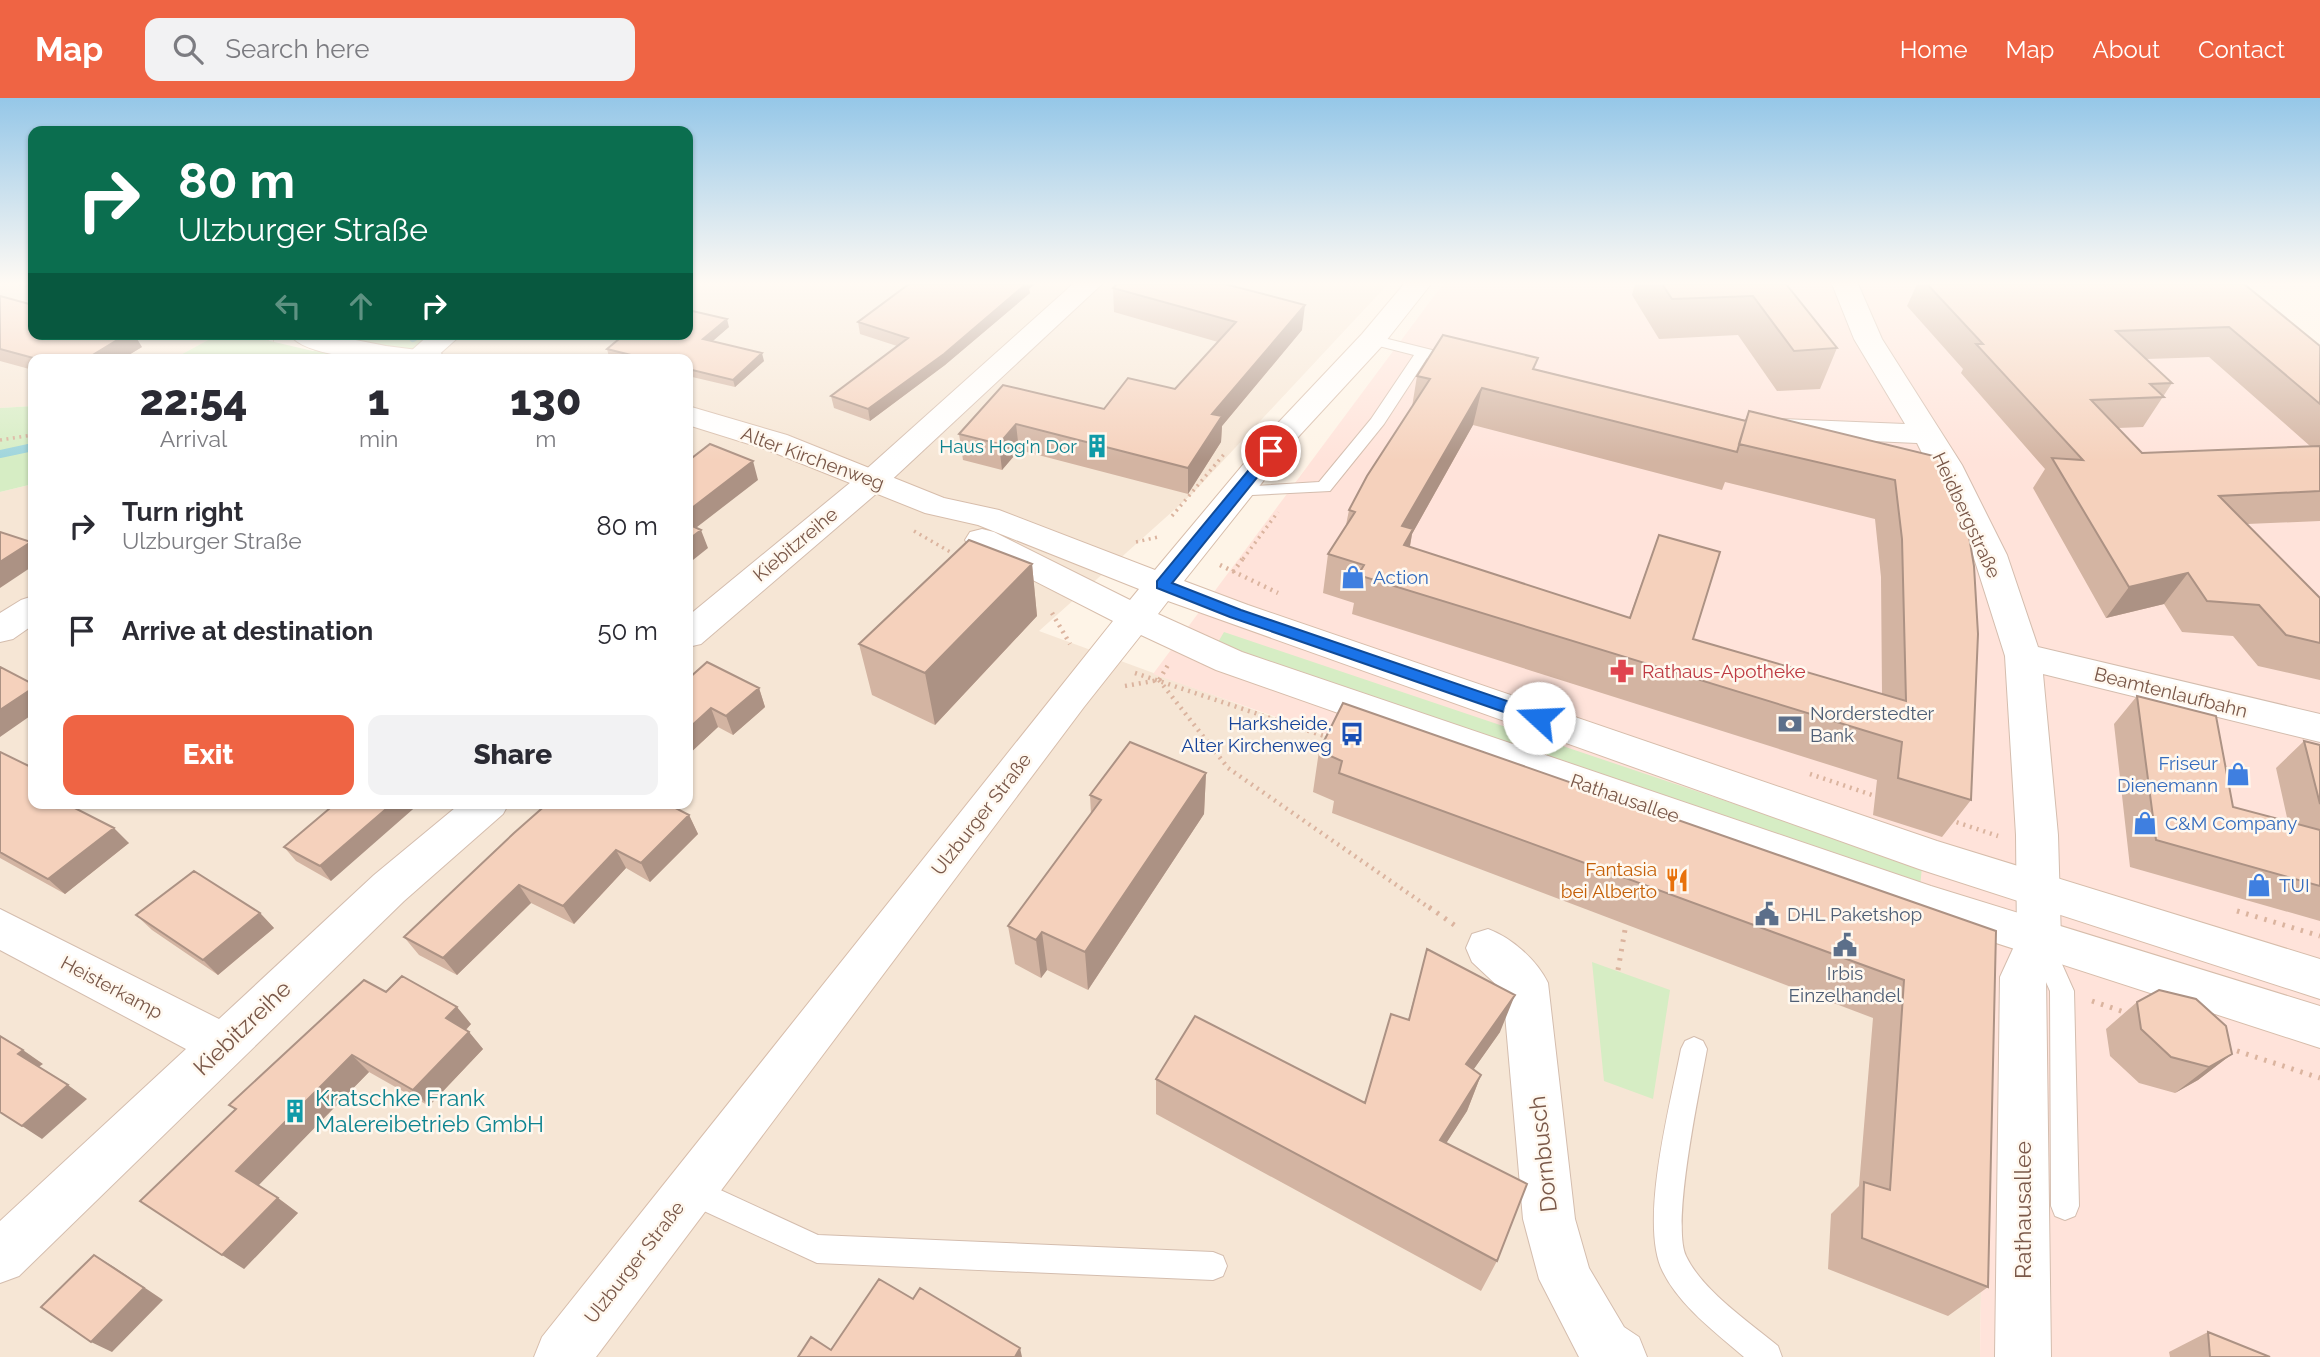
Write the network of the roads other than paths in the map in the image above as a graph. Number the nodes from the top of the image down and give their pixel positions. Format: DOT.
graph roads {
  1 [pos="326,343"];
  2 [pos="392,343"];
  3 [pos="1024,343"];
  4 [pos="1369,343"];
  5 [pos="1384,343"];
  6 [pos="1870,343"];
  7 [pos="1424,352"];
  8 [pos="385,354"];
  9 [pos="417,354"];
  10 [pos="1451,359"];
  11 [pos="693,417"];
  12 [pos="1750,425"];
  13 [pos="1926,434"];
  14 [pos="873,480"];
  15 [pos="1238,492"];
  16 [pos="936,506"];
  17 [pos="1163,584"];
  18 [pos="28,611"];
  19 [pos="1136,617"];
  20 [pos="0,630"];
  21 [pos="693,631"];
  22 [pos="2023,656"];
  23 [pos="2320,728"];
  24 [pos="482,809"];
  25 [pos="2038,891"];
  26 [pos="0,928"];
  27 [pos="2039,940"];
  28 [pos="1488,948"];
  29 [pos="2320,979"];
  30 [pos="2320,1027"];
  31 [pos="225,1046"];
  32 [pos="1694,1049"];
  33 [pos="691,1190"];
  34 [pos="2065,1206"];
  35 [pos="0,1257"];
  36 [pos="1213,1266"];
  37 [pos="562,1357"];
  38 [pos="1619,1357"];
  39 [pos="1767,1357"];
  40 [pos="2023,1357"];
  1 -- 8 [label="main road"];
  2 -- 9 [label="main road"];
  3 -- 14 [label="main road, Kiebitzreihe"];
  4 -- 15 [label="main road, Ulzburger Straße"];
  5 -- 7 [label="lane"];
  6 -- 13 [label="main road, Heidbergstraße"];
  7 -- 10 [label="lane"];
  7 -- 15 [label="lane"];
  11 -- 14 [label="main road, Alter Kirchenweg"];
  12 -- 13 [label="main road"];
  13 -- 22 [label="main road, Heidbergstraße"];
  14 -- 16 [label="main road, Alter Kirchenweg"];
  14 -- 21 [label="main road, Kiebitzreihe"];
  15 -- 17 [label="main road, Ulzburger Straße"];
  16 -- 17 [label="main road, Alter Kirchenweg"];
  16 -- 19 [label="main road, Alter Kirchenweg"];
  17 -- 19 [label="main road, Ulzburger Straße"];
  17 -- 25 [label="main road"];
  18 -- 20 [label="main road"];
  19 -- 27 [label="main road, Rathausallee"];
  19 -- 33 [label="main road, Ulzburger Straße"];
  22 -- 23 [label="main road, Beamtenlaufbahn"];
  22 -- 25 [label="main road, Heidbergstraße"];
  24 -- 31 [label="main road, Kiebitzreihe"];
  25 -- 27 [label="main road, Rathausallee"];
  25 -- 29 [label="main road"];
  26 -- 31 [label="main road, Heisterkamp"];
  27 -- 30 [label="main road, Rathausallee"];
  27 -- 34 [label="lane"];
  27 -- 40 [label="main road, Rathausallee"];
  28 -- 38 [label="main road, Dornbusch"];
  31 -- 35 [label="main road, Kiebitzreihe"];
  32 -- 39 [label="lane"];
  33 -- 36 [label="lane"];
  33 -- 37 [label="main road, Ulzburger Straße"];
}
